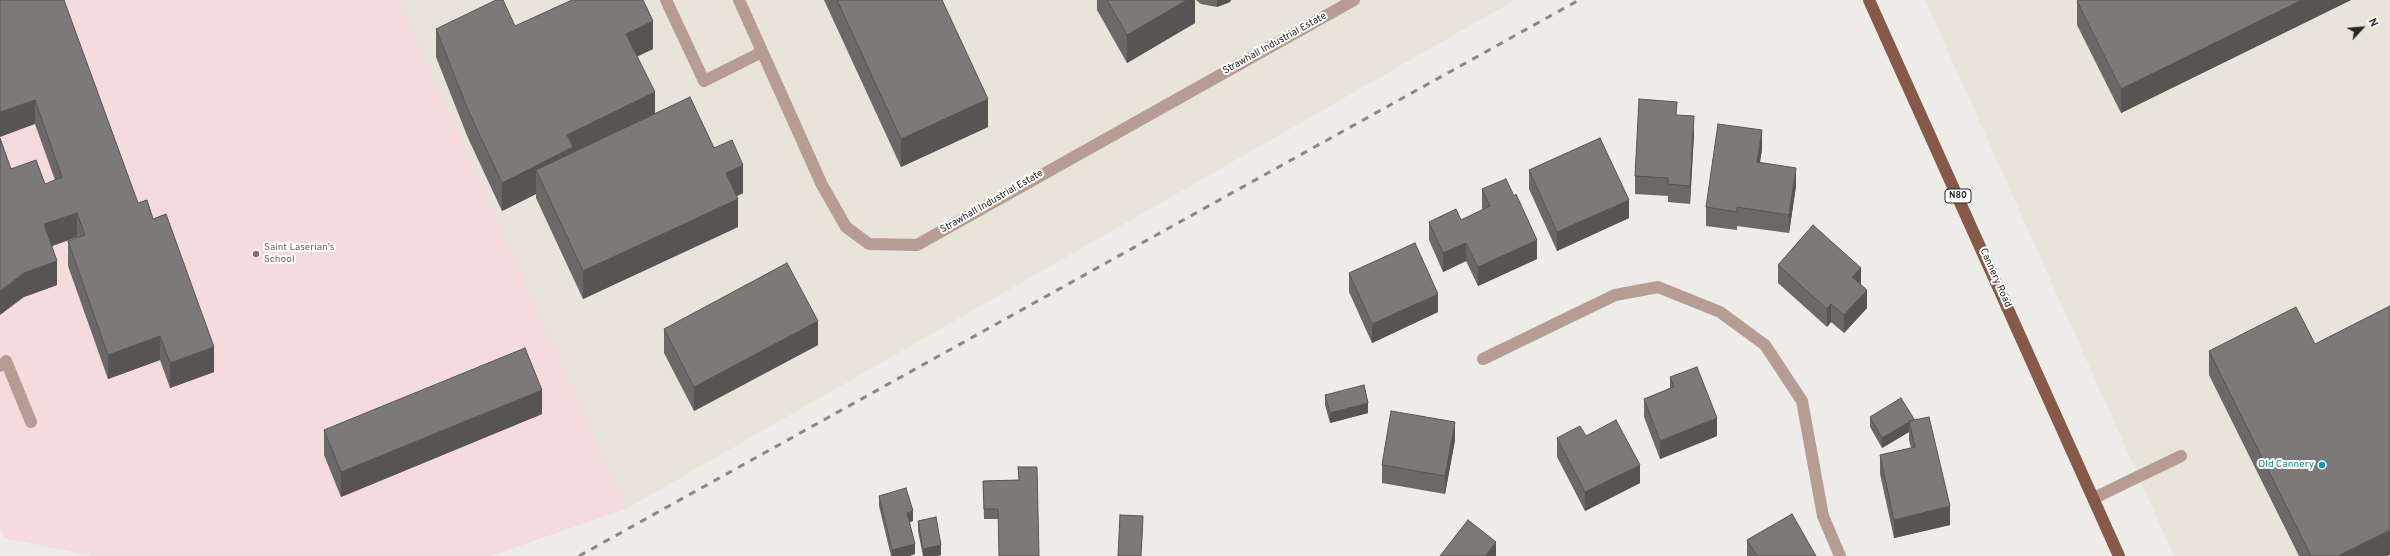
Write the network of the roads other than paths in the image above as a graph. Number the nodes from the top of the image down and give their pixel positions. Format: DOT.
graph roads {
  1 [pos="666,0"];
  2 [pos="739,0"];
  3 [pos="1354,0"];
  4 [pos="1869,0"];
  5 [pos="762,52"];
  6 [pos="1483,359"];
  7 [pos="0,366"];
  8 [pos="31,422"];
  9 [pos="2181,456"];
  10 [pos="2094,498"];
  11 [pos="1840,556"];
  12 [pos="2120,556"];
  1 -- 5 [label="street"];
  2 -- 5 [label="street, Strawhall Industrial Estate"];
  3 -- 5 [label="street, Strawhall Industrial Estate"];
  4 -- 10 [label="main road, Cannery Road / N80"];
  6 -- 11 [label="street"];
  7 -- 8 [label="street"];
  9 -- 10 [label="street"];
  10 -- 12 [label="main road, Cannery Road / N80"];
}
